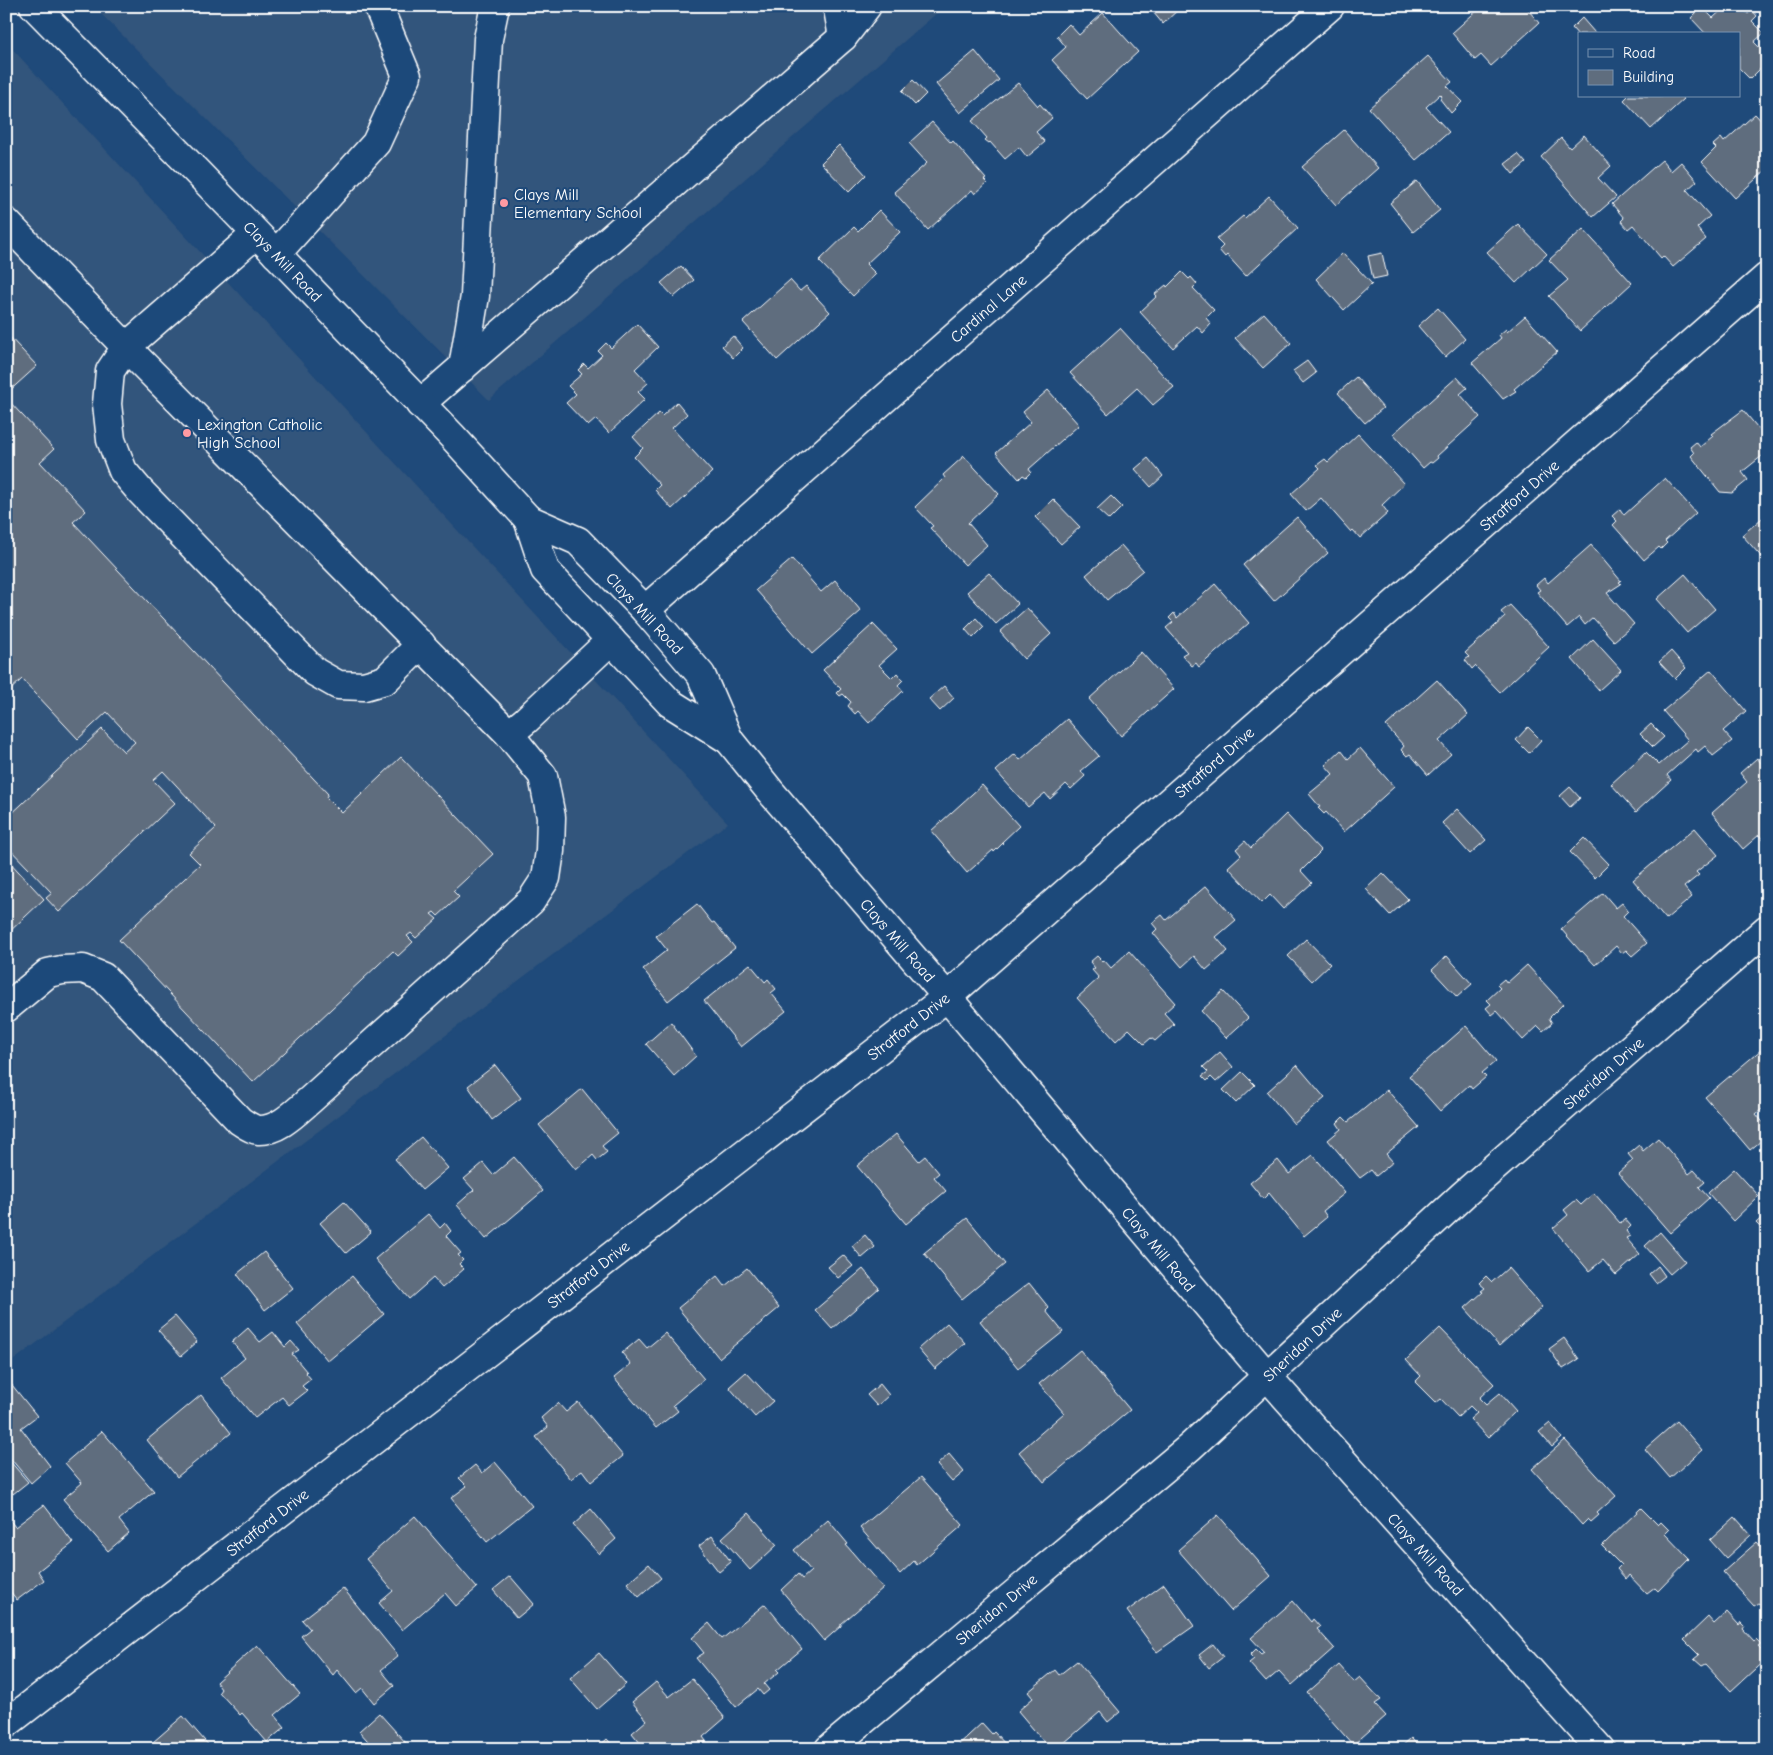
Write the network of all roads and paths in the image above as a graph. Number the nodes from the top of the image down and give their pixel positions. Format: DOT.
graph roads {
  1 [pos="34,6"];
  2 [pos="378,6"];
  3 [pos="495,6"];
  4 [pos="836,6"];
  5 [pos="867,6"];
  6 [pos="1330,6"];
  7 [pos="843,37"];
  8 [pos="6,222"];
  9 [pos="256,234"];
  10 [pos="276,254"];
  11 [pos="1767,277"];
  12 [pos="126,346"];
  13 [pos="462,367"];
  14 [pos="420,404"];
  15 [pos="528,518"];
  16 [pos="645,610"];
  17 [pos="610,640"];
  18 [pos="421,644"];
  19 [pos="509,734"];
  20 [pos="728,740"];
  21 [pos="1767,929"];
  22 [pos="947,996"];
  23 [pos="6,1008"];
  24 [pos="1266,1376"];
  25 [pos="6,1724"];
  26 [pos="829,1749"];
  27 [pos="1600,1749"];
  1 -- 9 [label="street, Clays Mill Road"];
  2 -- 10 [label="street"];
  3 -- 13 [label="street"];
  4 -- 7 [label="street"];
  5 -- 7 [label="street"];
  6 -- 16 [label="street, Cardinal Lane"];
  7 -- 13 [label="street"];
  8 -- 12 [label="street"];
  9 -- 10 [label="street, Clays Mill Road"];
  9 -- 12 [label="street"];
  10 -- 14 [label="street, Clays Mill Road"];
  11 -- 22 [label="street, Stratford Drive"];
  12 -- 18 [label="street"];
  12 -- 18 [label="street"];
  13 -- 14 [label="street"];
  14 -- 15 [label="street, Clays Mill Road"];
  15 -- 16 [label="street, Clays Mill Road"];
  15 -- 17 [label="street, Clays Mill Road"];
  16 -- 20 [label="street, Clays Mill Road"];
  17 -- 19 [label="street"];
  17 -- 20 [label="street, Clays Mill Road"];
  18 -- 19 [label="street"];
  19 -- 23 [label="street"];
  20 -- 22 [label="street, Clays Mill Road"];
  21 -- 24 [label="street, Sheridan Drive"];
  22 -- 24 [label="street, Clays Mill Road"];
  22 -- 25 [label="street, Stratford Drive"];
  24 -- 26 [label="street, Sheridan Drive"];
  24 -- 27 [label="street, Clays Mill Road"];
}
